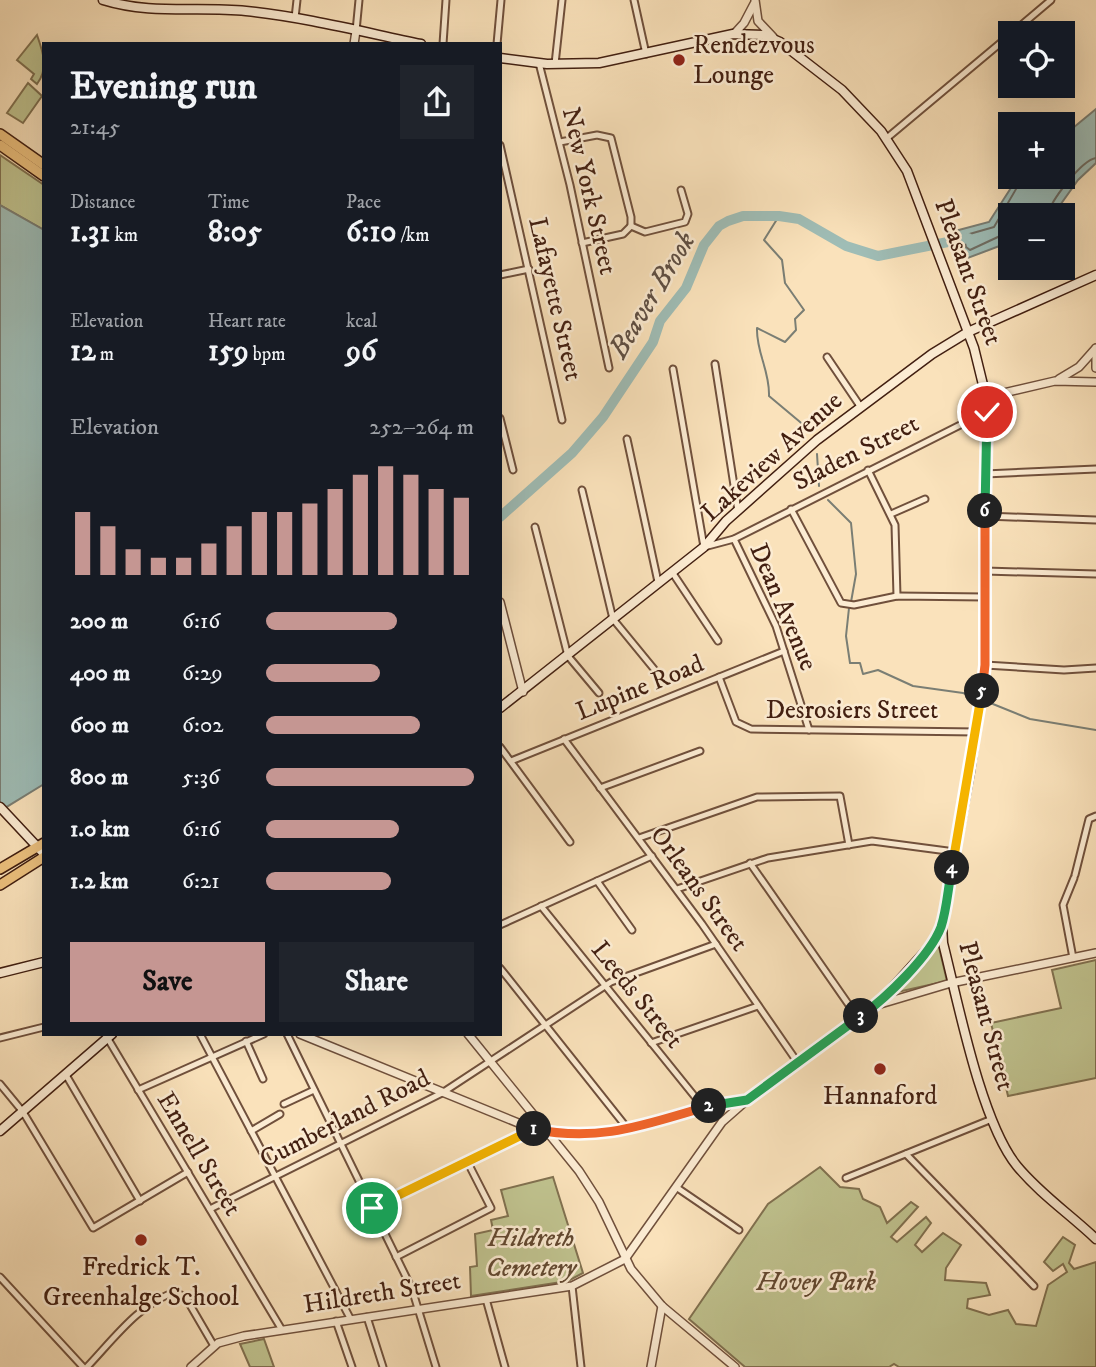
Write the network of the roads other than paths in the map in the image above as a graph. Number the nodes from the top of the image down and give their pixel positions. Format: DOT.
graph roads {
  1 [pos="103,0"];
  2 [pos="222,0"];
  3 [pos="296,0"];
  4 [pos="359,0"];
  5 [pos="446,0"];
  6 [pos="501,0"];
  7 [pos="562,0"];
  8 [pos="634,0"];
  9 [pos="755,0"];
  10 [pos="1051,0"];
  11 [pos="221,11"];
  12 [pos="295,19"];
  13 [pos="1026,21"];
  14 [pos="356,31"];
  15 [pos="734,34"];
  16 [pos="776,40"];
  17 [pos="354,42"];
  18 [pos="412,42"];
  19 [pos="443,42"];
  20 [pos="497,42"];
  21 [pos="998,45"];
  22 [pos="646,54"];
  23 [pos="502,58"];
  24 [pos="539,63"];
  25 [pos="555,64"];
  26 [pos="0,134"];
  27 [pos="887,138"];
  28 [pos="559,142"];
  29 [pos="0,145"];
  30 [pos="502,153"];
  31 [pos="42,163"];
  32 [pos="42,175"];
  33 [pos="681,190"];
  34 [pos="631,226"];
  35 [pos="582,243"];
  36 [pos="529,268"];
  37 [pos="502,275"];
  38 [pos="1096,275"];
  39 [pos="968,332"];
  40 [pos="1096,348"];
  41 [pos="827,357"];
  42 [pos="715,364"];
  43 [pos="609,368"];
  44 [pos="1096,368"];
  45 [pos="673,369"];
  46 [pos="1055,381"];
  47 [pos="1096,382"];
  48 [pos="986,397"];
  49 [pos="860,406"];
  50 [pos="987,412"];
  51 [pos="562,420"];
  52 [pos="502,426"];
  53 [pos="627,439"];
  54 [pos="513,470"];
  55 [pos="868,470"];
  56 [pos="1096,470"];
  57 [pos="985,474"];
  58 [pos="582,490"];
  59 [pos="925,499"];
  60 [pos="791,509"];
  61 [pos="738,511"];
  62 [pos="891,514"];
  63 [pos="985,516"];
  64 [pos="1096,520"];
  65 [pos="535,527"];
  66 [pos="734,539"];
  67 [pos="705,547"];
  68 [pos="985,571"];
  69 [pos="672,572"];
  70 [pos="1096,574"];
  71 [pos="658,582"];
  72 [pos="897,596"];
  73 [pos="985,597"];
  74 [pos="502,611"];
  75 [pos="613,619"];
  76 [pos="718,641"];
  77 [pos="784,651"];
  78 [pos="568,656"];
  79 [pos="985,665"];
  80 [pos="1096,668"];
  81 [pos="654,669"];
  82 [pos="719,677"];
  83 [pos="523,692"];
  84 [pos="598,692"];
  85 [pos="502,707"];
  86 [pos="809,730"];
  87 [pos="976,732"];
  88 [pos="564,739"];
  89 [pos="502,750"];
  90 [pos="700,751"];
  91 [pos="511,761"];
  92 [pos="600,788"];
  93 [pos="0,807"];
  94 [pos="1096,816"];
  95 [pos="639,838"];
  96 [pos="570,842"];
  97 [pos="849,845"];
  98 [pos="42,850"];
  99 [pos="954,852"];
  100 [pos="652,856"];
  101 [pos="750,863"];
  102 [pos="0,869"];
  103 [pos="597,881"];
  104 [pos="0,885"];
  105 [pos="677,889"];
  106 [pos="541,906"];
  107 [pos="502,924"];
  108 [pos="942,925"];
  109 [pos="632,930"];
  110 [pos="716,944"];
  111 [pos="1096,953"];
  112 [pos="1073,958"];
  113 [pos="42,962"];
  114 [pos="502,971"];
  115 [pos="0,973"];
  116 [pos="953,983"];
  117 [pos="606,986"];
  118 [pos="877,1005"];
  119 [pos="758,1006"];
  120 [pos="858,1018"];
  121 [pos="545,1025"];
  122 [pos="42,1028"];
  123 [pos="108,1036"];
  124 [pos="201,1036"];
  125 [pos="259,1036"];
  126 [pos="288,1036"];
  127 [pos="305,1036"];
  128 [pos="470,1036"];
  129 [pos="0,1038"];
  130 [pos="246,1041"];
  131 [pos="651,1043"];
  132 [pos="212,1056"];
  133 [pos="490,1062"];
  134 [pos="798,1063"];
  135 [pos="66,1075"];
  136 [pos="263,1079"];
  137 [pos="0,1084"];
  138 [pos="138,1090"];
  139 [pos="314,1090"];
  140 [pos="443,1093"];
  141 [pos="747,1100"];
  142 [pos="284,1104"];
  143 [pos="704,1108"];
  144 [pos="23,1112"];
  145 [pos="280,1114"];
  146 [pos="992,1119"];
  147 [pos="533,1129"];
  148 [pos="628,1129"];
  149 [pos="0,1131"];
  150 [pos="251,1131"];
  151 [pos="546,1131"];
  152 [pos="341,1144"];
  153 [pos="906,1154"];
  154 [pos="467,1161"];
  155 [pos="188,1172"];
  156 [pos="274,1176"];
  157 [pos="846,1178"];
  158 [pos="676,1187"];
  159 [pos="140,1201"];
  160 [pos="372,1208"];
  161 [pos="210,1209"];
  162 [pos="739,1230"];
  163 [pos="1092,1231"];
  164 [pos="1096,1240"];
  165 [pos="396,1257"];
  166 [pos="625,1259"];
  167 [pos="0,1277"];
  168 [pos="572,1286"];
  169 [pos="1034,1286"];
  170 [pos="486,1299"];
  171 [pos="662,1306"];
  172 [pos="419,1307"];
  173 [pos="367,1316"];
  174 [pos="351,1318"];
  175 [pos="337,1321"];
  176 [pos="282,1330"];
  177 [pos="214,1346"];
  178 [pos="85,1367"];
  179 [pos="191,1367"];
  180 [pos="352,1367"];
  181 [pos="383,1367"];
  182 [pos="436,1367"];
  183 [pos="505,1367"];
  184 [pos="581,1367"];
  185 [pos="651,1367"];
  186 [pos="734,1367"];
  1 -- 11 [label="main road"];
  2 -- 11 [label="street"];
  3 -- 12 [label="street"];
  4 -- 14 [label="street"];
  5 -- 19 [label="street"];
  6 -- 20 [label="street"];
  7 -- 25 [label="street"];
  8 -- 22 [label="street"];
  9 -- 15 [label="street"];
  9 -- 16 [label="street"];
  10 -- 13 [label="street"];
  11 -- 12 [label="main road"];
  12 -- 14 [label="main road"];
  14 -- 17 [label="street"];
  14 -- 18 [label="main road"];
  15 -- 16 [label="main road, Pleasant Street"];
  15 -- 22 [label="main road, Pleasant Street"];
  16 -- 27 [label="main road, Pleasant Street"];
  21 -- 27 [label="street"];
  22 -- 25 [label="main road, Pleasant Street"];
  23 -- 24 [label="main road, Pleasant Street"];
  24 -- 25 [label="main road, Pleasant Street"];
  24 -- 28 [label="street, New York Street"];
  26 -- 31 [label="main road"];
  27 -- 39 [label="main road, Pleasant Street"];
  28 -- 34 [label="street"];
  28 -- 35 [label="street, New York Street"];
  29 -- 32 [label="main road"];
  30 -- 36 [label="street, Lafayette Street"];
  33 -- 34 [label="street"];
  34 -- 35 [label="street"];
  35 -- 43 [label="street, New York Street"];
  36 -- 37 [label="street"];
  36 -- 51 [label="street, Lafayette Street"];
  38 -- 39 [label="main road, Lakeview Avenue"];
  39 -- 48 [label="main road, Pleasant Street"];
  39 -- 49 [label="main road, Lakeview Avenue"];
  40 -- 44 [label="street"];
  40 -- 46 [label="street"];
  41 -- 49 [label="street"];
  42 -- 61 [label="street"];
  45 -- 67 [label="street"];
  46 -- 47 [label="street"];
  46 -- 48 [label="street"];
  48 -- 50 [label="main road, Pleasant Street"];
  49 -- 61 [label="main road, Lakeview Avenue"];
  50 -- 55 [label="street, Sladen Street"];
  50 -- 57 [label="main road, Pleasant Street"];
  52 -- 54 [label="street"];
  53 -- 71 [label="street"];
  55 -- 60 [label="street, Sladen Street"];
  55 -- 62 [label="street"];
  56 -- 57 [label="street"];
  57 -- 63 [label="main road, Pleasant Street"];
  58 -- 75 [label="street"];
  59 -- 62 [label="street"];
  60 -- 66 [label="street, Sladen Street"];
  60 -- 72 [label="street"];
  61 -- 67 [label="main road, Lakeview Avenue"];
  62 -- 72 [label="street"];
  63 -- 64 [label="street"];
  63 -- 68 [label="main road, Pleasant Street"];
  65 -- 78 [label="street"];
  66 -- 67 [label="street, Sladen Street"];
  66 -- 77 [label="street, Dean Avenue"];
  67 -- 69 [label="main road, Lakeview Avenue"];
  68 -- 70 [label="street"];
  68 -- 73 [label="main road, Pleasant Street"];
  69 -- 71 [label="main road, Lakeview Avenue"];
  69 -- 76 [label="street"];
  71 -- 75 [label="main road, Lakeview Avenue"];
  72 -- 73 [label="street"];
  73 -- 79 [label="main road, Pleasant Street"];
  74 -- 83 [label="street"];
  75 -- 78 [label="main road, Lakeview Avenue"];
  75 -- 81 [label="street"];
  77 -- 82 [label="street, Lupine Road"];
  77 -- 86 [label="street, Dean Avenue"];
  78 -- 83 [label="main road, Lakeview Avenue"];
  78 -- 84 [label="street"];
  79 -- 80 [label="street"];
  79 -- 87 [label="main road, Pleasant Street"];
  82 -- 86 [label="street, Desrosiers Street"];
  82 -- 88 [label="street, Lupine Road"];
  83 -- 85 [label="main road, Lakeview Avenue"];
  86 -- 87 [label="street, Desrosiers Street"];
  87 -- 99 [label="main road, Pleasant Street"];
  88 -- 91 [label="street, Lupine Road"];
  88 -- 92 [label="street, Orleans Street"];
  89 -- 91 [label="street"];
  90 -- 92 [label="street"];
  91 -- 96 [label="street"];
  92 -- 95 [label="street, Orleans Street"];
  93 -- 98 [label="main road"];
  94 -- 112 [label="street"];
  95 -- 97 [label="street"];
  95 -- 100 [label="street, Orleans Street"];
  97 -- 99 [label="street"];
  97 -- 101 [label="street"];
  98 -- 102 [label="main road"];
  98 -- 104 [label="main road"];
  99 -- 108 [label="main road, Pleasant Street"];
  100 -- 103 [label="street"];
  100 -- 105 [label="street, Orleans Street"];
  101 -- 105 [label="street"];
  101 -- 120 [label="street"];
  103 -- 106 [label="street"];
  103 -- 109 [label="street"];
  105 -- 110 [label="street, Orleans Street"];
  106 -- 107 [label="street"];
  106 -- 117 [label="street, Leeds Street"];
  108 -- 116 [label="main road, Pleasant Street"];
  108 -- 118 [label="main road"];
  110 -- 117 [label="street, Cumberland Road"];
  110 -- 119 [label="street, Orleans Street"];
  111 -- 112 [label="street, Hildreth Street"];
  112 -- 116 [label="street, Hildreth Street"];
  113 -- 115 [label="main road"];
  114 -- 121 [label="street"];
  116 -- 118 [label="street, Hildreth Street"];
  116 -- 146 [label="main road, Pleasant Street"];
  117 -- 121 [label="street, Cumberland Road"];
  117 -- 131 [label="street, Leeds Street"];
  118 -- 120 [label="street, Hildreth Street"];
  119 -- 131 [label="street"];
  119 -- 134 [label="street, Orleans Street"];
  120 -- 134 [label="street, Hildreth Street"];
  121 -- 133 [label="street, Cumberland Road"];
  121 -- 148 [label="street"];
  122 -- 129 [label="street"];
  123 -- 135 [label="main road"];
  123 -- 138 [label="street, Ennell Street"];
  124 -- 132 [label="street"];
  125 -- 130 [label="street"];
  126 -- 139 [label="street"];
  127 -- 140 [label="street"];
  128 -- 133 [label="street"];
  130 -- 132 [label="street"];
  130 -- 136 [label="street"];
  131 -- 143 [label="street, Leeds Street"];
  132 -- 138 [label="street"];
  132 -- 150 [label="street"];
  133 -- 140 [label="street, Cumberland Road"];
  133 -- 151 [label="street"];
  134 -- 141 [label="street, Hildreth Street"];
  135 -- 144 [label="main road"];
  135 -- 159 [label="street"];
  137 -- 144 [label="street"];
  138 -- 155 [label="street, Ennell Street"];
  139 -- 142 [label="street"];
  139 -- 152 [label="street"];
  140 -- 147 [label="street"];
  140 -- 152 [label="street, Cumberland Road"];
  141 -- 143 [label="street"];
  141 -- 158 [label="street, Hildreth Street"];
  143 -- 148 [label="street"];
  144 -- 149 [label="main road"];
  144 -- 159 [label="street"];
  145 -- 150 [label="street"];
  146 -- 153 [label="street"];
  146 -- 163 [label="main road, Pleasant Street"];
  147 -- 151 [label="street"];
  147 -- 154 [label="street"];
  148 -- 151 [label="street"];
  150 -- 156 [label="street"];
  151 -- 166 [label="street"];
  152 -- 156 [label="street, Cumberland Road"];
  152 -- 160 [label="street"];
  153 -- 157 [label="street"];
  153 -- 169 [label="street"];
  154 -- 160 [label="street"];
  154 -- 165 [label="street"];
  155 -- 159 [label="street"];
  155 -- 161 [label="street, Ennell Street"];
  156 -- 161 [label="street, Cumberland Road"];
  156 -- 174 [label="street"];
  158 -- 162 [label="street"];
  158 -- 166 [label="street, Hildreth Street"];
  160 -- 165 [label="street"];
  161 -- 176 [label="street, Ennell Street"];
  163 -- 164 [label="main road, Pleasant Street"];
  165 -- 172 [label="street"];
  166 -- 168 [label="street, Hildreth Street"];
  166 -- 171 [label="street"];
  167 -- 178 [label="street"];
  168 -- 170 [label="street, Hildreth Street"];
  168 -- 184 [label="street"];
  170 -- 172 [label="street, Hildreth Street"];
  170 -- 183 [label="street"];
  171 -- 185 [label="street"];
  171 -- 186 [label="street"];
  172 -- 173 [label="street, Hildreth Street"];
  172 -- 182 [label="street"];
  173 -- 174 [label="street, Hildreth Street"];
  173 -- 181 [label="street"];
  174 -- 175 [label="street, Hildreth Street"];
  175 -- 176 [label="street, Hildreth Street"];
  175 -- 180 [label="street"];
  176 -- 177 [label="street, Hildreth Street"];
  177 -- 178 [label="street"];
  177 -- 179 [label="street, Hildreth Street"];
}
